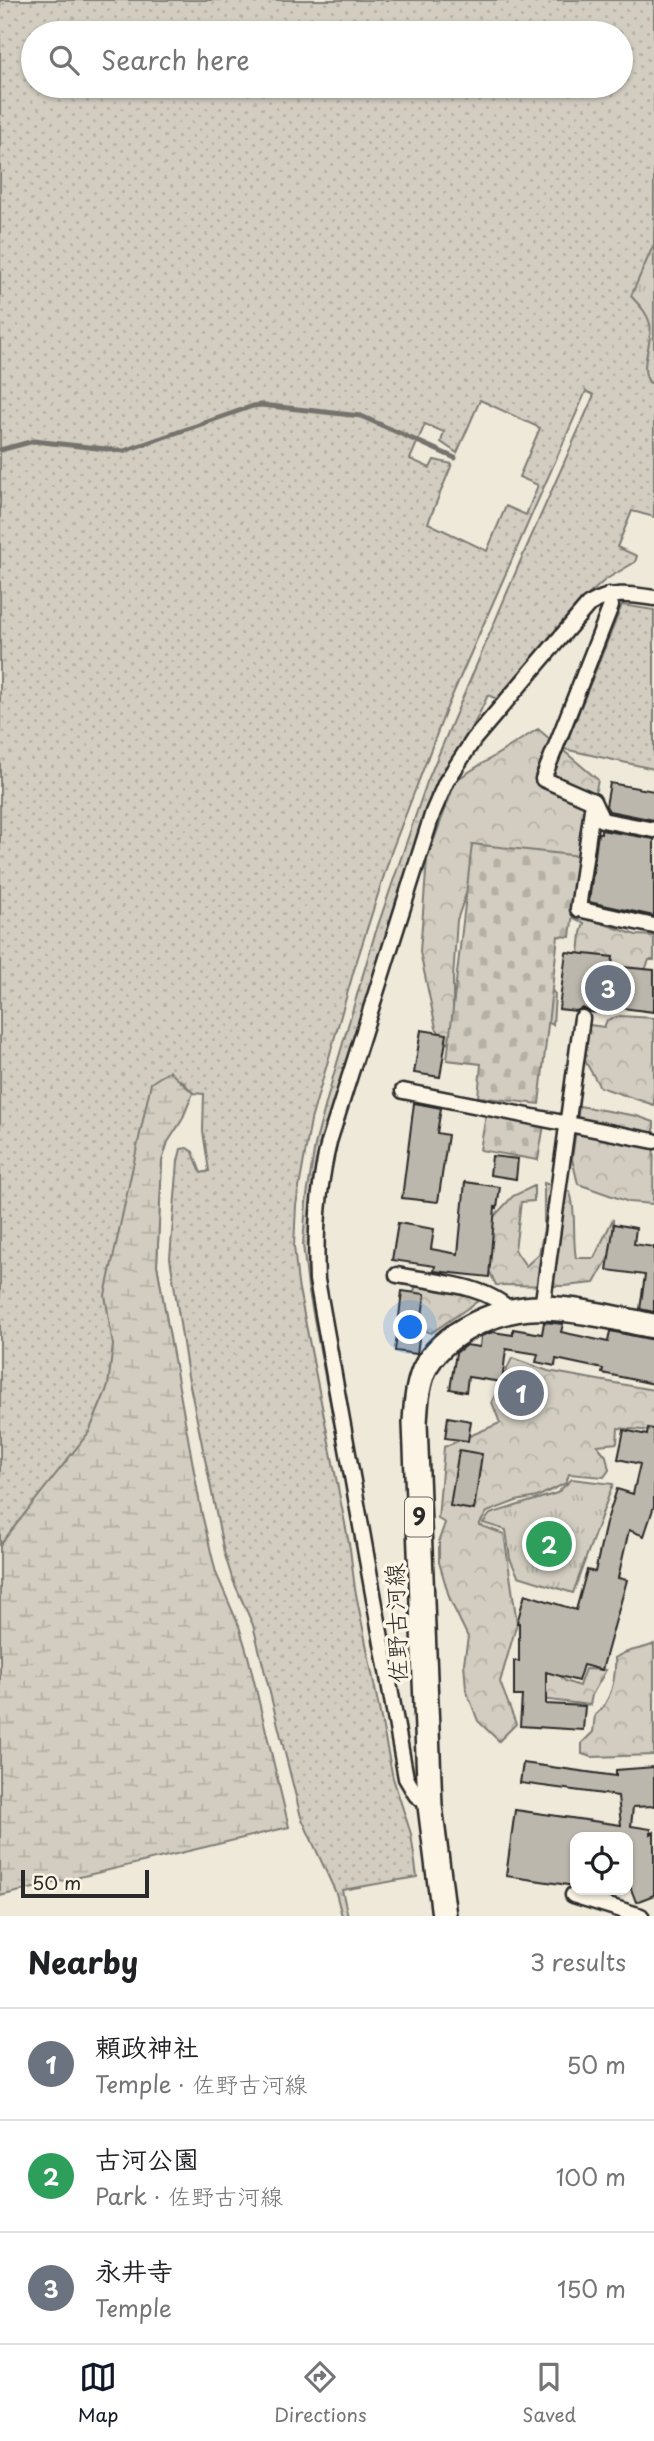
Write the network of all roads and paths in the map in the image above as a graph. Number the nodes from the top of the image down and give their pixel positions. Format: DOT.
graph roads {
  1 [pos="609,595"];
  2 [pos="654,598"];
  3 [pos="593,801"];
  4 [pos="654,830"];
  5 [pos="654,926"];
  6 [pos="582,1018"];
  7 [pos="404,1091"];
  8 [pos="567,1122"];
  9 [pos="654,1141"];
  10 [pos="397,1275"];
  11 [pos="542,1308"];
  12 [pos="511,1311"];
  13 [pos="654,1326"];
  14 [pos="430,1805"];
  15 [pos="573,1895"];
  16 [pos="444,1916"];
  17 [pos="641,1916"];
  1 -- 2 [label="street"];
  1 -- 3 [label="street"];
  1 -- 14 [label="street"];
  3 -- 4 [label="street"];
  3 -- 5 [label="street"];
  6 -- 8 [label="street"];
  7 -- 8 [label="street"];
  8 -- 9 [label="street"];
  8 -- 11 [label="street"];
  10 -- 12 [label="street"];
  11 -- 12 [label="main road, 佐野古河線 / 9"];
  11 -- 13 [label="main road, 佐野古河線 / 9"];
  12 -- 14 [label="main road, 佐野古河線 / 9"];
  14 -- 16 [label="main road, 佐野古河線 / 9"];
  15 -- 17 [label="street"];
}
